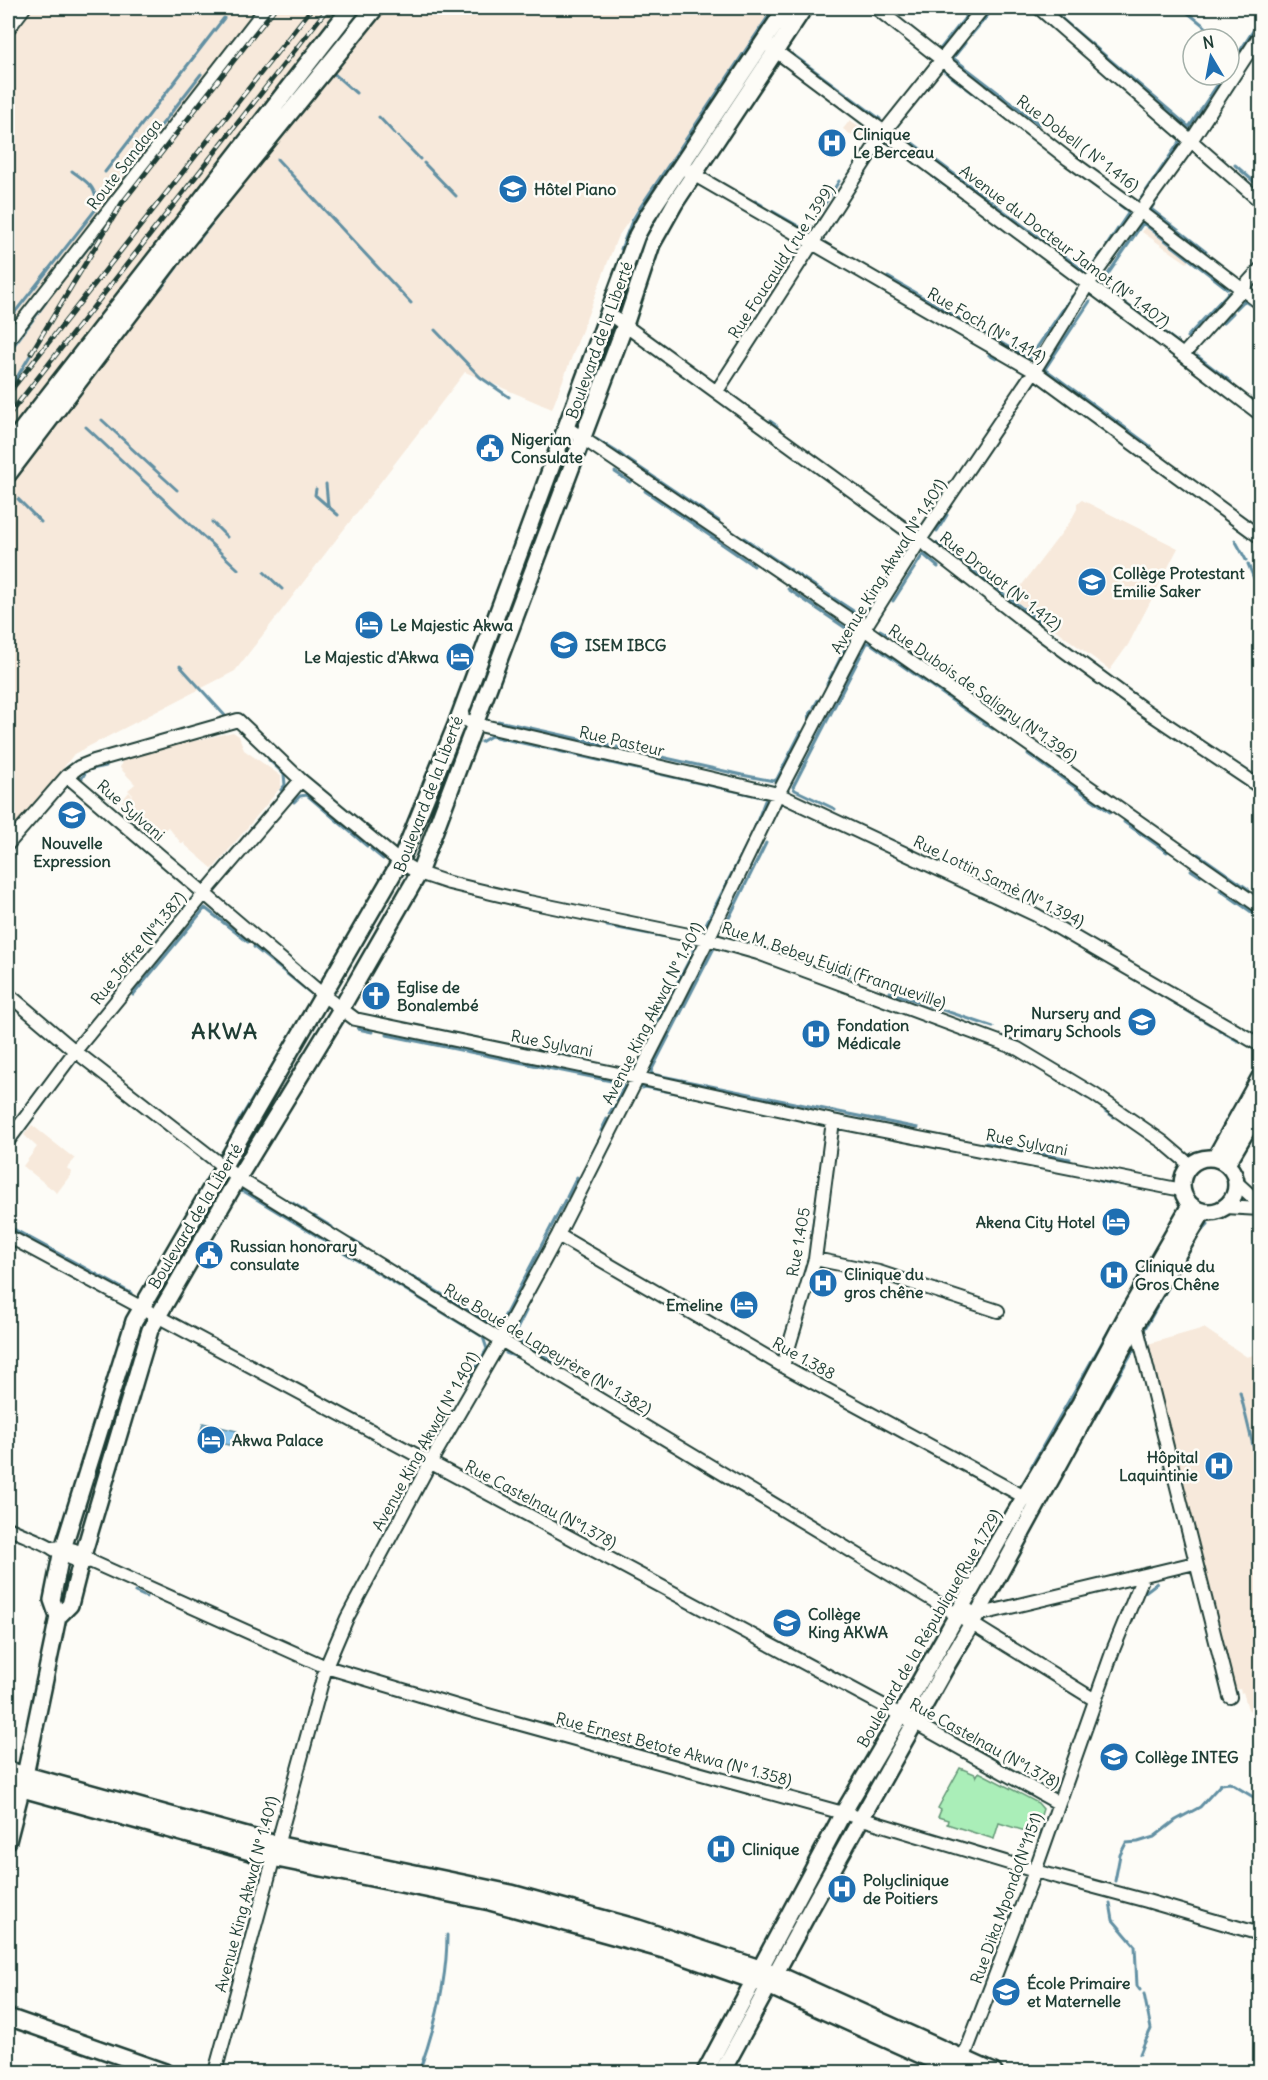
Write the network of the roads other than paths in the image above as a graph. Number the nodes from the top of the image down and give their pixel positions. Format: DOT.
graph roads {
  1 [pos="24,8"];
  2 [pos="266,8"];
  3 [pos="351,8"];
  4 [pos="375,8"];
  5 [pos="786,8"];
  6 [pos="804,8"];
  7 [pos="876,8"];
  8 [pos="983,8"];
  9 [pos="1039,8"];
  10 [pos="8,29"];
  11 [pos="1260,35"];
  12 [pos="769,46"];
  13 [pos="942,58"];
  14 [pos="884,132"];
  15 [pos="1191,141"];
  16 [pos="686,171"];
  17 [pos="1260,201"];
  18 [pos="1140,211"];
  19 [pos="812,243"];
  20 [pos="1260,269"];
  21 [pos="1088,284"];
  22 [pos="1242,289"];
  23 [pos="1260,303"];
  24 [pos="608,313"];
  25 [pos="625,325"];
  26 [pos="8,340"];
  27 [pos="1183,355"];
  28 [pos="1034,371"];
  29 [pos="717,391"];
  30 [pos="1260,414"];
  31 [pos="566,427"];
  32 [pos="583,438"];
  33 [pos="8,448"];
  34 [pos="8,474"];
  35 [pos="1260,537"];
  36 [pos="920,540"];
  37 [pos="864,629"];
  38 [pos="459,717"];
  39 [pos="475,724"];
  40 [pos="67,776"];
  41 [pos="301,780"];
  42 [pos="1260,787"];
  43 [pos="778,794"];
  44 [pos="8,844"];
  45 [pos="400,862"];
  46 [pos="419,873"];
  47 [pos="204,894"];
  48 [pos="1260,907"];
  49 [pos="708,939"];
  50 [pos="8,994"];
  51 [pos="323,995"];
  52 [pos="341,1010"];
  53 [pos="1260,1045"];
  54 [pos="75,1051"];
  55 [pos="1260,1077"];
  56 [pos="638,1078"];
  57 [pos="1260,1108"];
  58 [pos="833,1121"];
  59 [pos="8,1141"];
  60 [pos="1221,1161"];
  61 [pos="1190,1165"];
  62 [pos="223,1167"];
  63 [pos="238,1178"];
  64 [pos="1236,1182"];
  65 [pos="1182,1190"];
  66 [pos="1260,1204"];
  67 [pos="1225,1207"];
  68 [pos="1196,1208"];
  69 [pos="1260,1209"];
  70 [pos="558,1235"];
  71 [pos="8,1236"];
  72 [pos="815,1259"];
  73 [pos="140,1307"];
  74 [pos="998,1311"];
  75 [pos="156,1316"];
  76 [pos="1131,1321"];
  77 [pos="501,1340"];
  78 [pos="783,1366"];
  79 [pos="430,1463"];
  80 [pos="1032,1501"];
  81 [pos="8,1528"];
  82 [pos="59,1550"];
  83 [pos="86,1559"];
  84 [pos="1195,1563"];
  85 [pos="1143,1577"];
  86 [pos="959,1610"];
  87 [pos="58,1617"];
  88 [pos="974,1620"];
  89 [pos="326,1667"];
  90 [pos="1230,1697"];
  91 [pos="1095,1700"];
  92 [pos="908,1719"];
  93 [pos="8,1770"];
  94 [pos="18,1783"];
  95 [pos="1058,1803"];
  96 [pos="843,1813"];
  97 [pos="861,1818"];
  98 [pos="8,1841"];
  99 [pos="274,1851"];
  100 [pos="1035,1871"];
  101 [pos="1260,1934"];
  102 [pos="765,1977"];
  103 [pos="8,2018"];
  104 [pos="959,2069"];
  105 [pos="165,2073"];
  106 [pos="215,2073"];
  107 [pos="705,2073"];
  108 [pos="722,2073"];
  109 [pos="994,2073"];
  1 -- 10 [label="street"];
  2 -- 26 [label="street, Route Sandaga"];
  3 -- 33 [label="highway"];
  4 -- 34 [label="highway"];
  5 -- 12 [label="main road, Boulevard de la Liberté"];
  6 -- 12 [label="main road, Boulevard de la Liberté"];
  7 -- 13 [label="street, Rue Dobell ( N° 1.416)"];
  8 -- 13 [label="street, Rue Foucauld ( rue 1.399)"];
  9 -- 15 [label="street"];
  11 -- 15 [label="street, Avenue King Akwa( N° 1.401)"];
  12 -- 14 [label="street, Avenue du Docteur Jamot (N° 1.407)"];
  12 -- 16 [label="main road, Boulevard de la Liberté"];
  13 -- 14 [label="street, Rue Foucauld ( rue 1.399)"];
  13 -- 18 [label="street, Rue Dobell ( N° 1.416)"];
  14 -- 19 [label="street, Rue Foucauld ( rue 1.399)"];
  14 -- 21 [label="street, Avenue du Docteur Jamot (N° 1.407)"];
  15 -- 17 [label="street"];
  15 -- 18 [label="street, Avenue King Akwa( N° 1.401)"];
  16 -- 19 [label="street, Rue Foch (N° 1.414)"];
  16 -- 24 [label="main road, Boulevard de la Liberté"];
  16 -- 25 [label="main road, Boulevard de la Liberté"];
  18 -- 21 [label="street, Avenue King Akwa( N° 1.401)"];
  18 -- 22 [label="street, Rue Dobell ( N° 1.416)"];
  19 -- 28 [label="street, Rue Foch (N° 1.414)"];
  19 -- 29 [label="street, Rue Foucauld ( rue 1.399)"];
  20 -- 22 [label="street"];
  21 -- 27 [label="street, Avenue du Docteur Jamot (N° 1.407)"];
  21 -- 28 [label="street, Avenue King Akwa( N° 1.401)"];
  22 -- 23 [label="street, Rue Dobell ( N° 1.416)"];
  22 -- 27 [label="street"];
  24 -- 25 [label="street, Rue Drouot (N° 1.412)"];
  24 -- 31 [label="main road, Boulevard de la Liberté"];
  25 -- 29 [label="street, Rue Drouot (N° 1.412)"];
  25 -- 32 [label="main road, Boulevard de la Liberté"];
  27 -- 30 [label="street, Avenue du Docteur Jamot (N° 1.407)"];
  28 -- 35 [label="street, Rue Foch (N° 1.414)"];
  28 -- 36 [label="street, Avenue King Akwa( N° 1.401)"];
  29 -- 36 [label="street, Rue Drouot (N° 1.412)"];
  31 -- 32 [label="street, Rue Dubois de Saligny (N°1.396)"];
  31 -- 38 [label="main road, Boulevard de la Liberté"];
  32 -- 37 [label="street, Rue Dubois de Saligny (N°1.396)"];
  32 -- 39 [label="main road, Boulevard de la Liberté"];
  36 -- 37 [label="street, Avenue King Akwa( N° 1.401)"];
  36 -- 42 [label="street, Rue Drouot (N° 1.412)"];
  37 -- 43 [label="street, Avenue King Akwa( N° 1.401)"];
  37 -- 48 [label="street, Rue Dubois de Saligny (N°1.396)"];
  38 -- 39 [label="street, Rue Pasteur"];
  38 -- 45 [label="main road, Boulevard de la Liberté"];
  39 -- 43 [label="street, Rue Pasteur"];
  39 -- 46 [label="main road, Boulevard de la Liberté"];
  40 -- 41 [label="street, Rue M. Bebey Eyidi (Franqueville)"];
  40 -- 44 [label="street"];
  40 -- 47 [label="street, Rue Sylvani"];
  41 -- 45 [label="street, Rue M. Bebey Eyidi (Franqueville)"];
  41 -- 47 [label="street, Rue Joffre (N°1.387)"];
  43 -- 49 [label="street, Avenue King Akwa( N° 1.401)"];
  43 -- 53 [label="street, Rue Lottin Samè (N° 1.394)"];
  45 -- 46 [label="street, Rue M. Bebey Eyidi (Franqueville)"];
  45 -- 51 [label="main road, Boulevard de la Liberté"];
  46 -- 49 [label="street, Rue M. Bebey Eyidi (Franqueville)"];
  46 -- 52 [label="main road, Boulevard de la Liberté"];
  47 -- 51 [label="street, Rue Sylvani"];
  47 -- 54 [label="street, Rue Joffre (N°1.387)"];
  49 -- 56 [label="street, Avenue King Akwa( N° 1.401)"];
  49 -- 61 [label="street, Rue M. Bebey Eyidi (Franqueville)"];
  50 -- 54 [label="street, Rue Boué de Lapeyrère (N° 1.382)"];
  51 -- 52 [label="street, Rue Sylvani"];
  51 -- 62 [label="main road, Boulevard de la Liberté"];
  52 -- 56 [label="street, Rue Sylvani"];
  52 -- 63 [label="main road, Boulevard de la Liberté"];
  54 -- 59 [label="street, Rue Joffre (N°1.387)"];
  54 -- 62 [label="street, Rue Boué de Lapeyrère (N° 1.382)"];
  55 -- 60 [label="main road"];
  56 -- 58 [label="street, Rue Sylvani"];
  56 -- 70 [label="street, Avenue King Akwa( N° 1.401)"];
  57 -- 60 [label="main road"];
  58 -- 65 [label="street, Rue Sylvani"];
  58 -- 72 [label="street, Rue 1.405"];
  60 -- 61 [label="main road"];
  60 -- 64 [label="main road"];
  61 -- 65 [label="main road"];
  62 -- 63 [label="street, Rue Boué de Lapeyrère (N° 1.382)"];
  62 -- 73 [label="main road, Boulevard de la Liberté"];
  63 -- 75 [label="main road, Boulevard de la Liberté"];
  63 -- 77 [label="street, Rue Boué de Lapeyrère (N° 1.382)"];
  64 -- 66 [label="street"];
  64 -- 67 [label="main road"];
  65 -- 68 [label="main road"];
  67 -- 68 [label="main road"];
  67 -- 69 [label="street"];
  68 -- 76 [label="main road, Boulevard de la République(Rue 1.729)"];
  70 -- 77 [label="street, Avenue King Akwa( N° 1.401)"];
  70 -- 78 [label="street, Rue 1.388"];
  71 -- 73 [label="street, Rue Castelnau (N°1.378)"];
  72 -- 74 [label="street"];
  72 -- 78 [label="street, Rue 1.405"];
  73 -- 75 [label="street, Rue Castelnau (N°1.378)"];
  73 -- 82 [label="main road, Boulevard de la Liberté"];
  75 -- 79 [label="street, Rue Castelnau (N°1.378)"];
  75 -- 83 [label="main road, Boulevard de la Liberté"];
  76 -- 80 [label="main road, Boulevard de la République(Rue 1.729)"];
  76 -- 84 [label="street"];
  77 -- 79 [label="street, Avenue King Akwa( N° 1.401)"];
  77 -- 86 [label="street, Rue Boué de Lapeyrère (N° 1.382)"];
  78 -- 80 [label="street, Rue 1.388"];
  79 -- 89 [label="street, Avenue King Akwa( N° 1.401)"];
  79 -- 92 [label="street, Rue Castelnau (N°1.378)"];
  80 -- 86 [label="main road, Boulevard de la République(Rue 1.729)"];
  80 -- 88 [label="main road, Boulevard de la République(Rue 1.729)"];
  81 -- 82 [label="street, Rue Ernest Betote Akwa (N° 1.358)"];
  82 -- 83 [label="street, Rue Ernest Betote Akwa (N° 1.358)"];
  82 -- 87 [label="main road, Boulevard de la Liberté"];
  83 -- 87 [label="main road, Boulevard de la Liberté"];
  83 -- 89 [label="street, Rue Ernest Betote Akwa (N° 1.358)"];
  84 -- 85 [label="street"];
  84 -- 90 [label="street"];
  85 -- 88 [label="street"];
  85 -- 91 [label="street, Rue Dika Mpondo(N°1151)"];
  86 -- 88 [label="street, Rue Boué de Lapeyrère (N° 1.382)"];
  86 -- 92 [label="main road, Boulevard de la République(Rue 1.729)"];
  87 -- 94 [label="main road, Boulevard de la Liberté"];
  88 -- 91 [label="street"];
  88 -- 92 [label="main road, Boulevard de la République(Rue 1.729)"];
  89 -- 96 [label="street, Rue Ernest Betote Akwa (N° 1.358)"];
  89 -- 99 [label="street, Avenue King Akwa( N° 1.401)"];
  91 -- 95 [label="street, Rue Dika Mpondo(N°1151)"];
  92 -- 95 [label="street, Rue Castelnau (N°1.378)"];
  92 -- 96 [label="main road, Boulevard de la République(Rue 1.729)"];
  92 -- 97 [label="main road, Boulevard de la République(Rue 1.729)"];
  93 -- 94 [label="main road"];
  94 -- 98 [label="main road, Boulevard de la Liberté"];
  94 -- 99 [label="main road"];
  95 -- 100 [label="street, Rue Dika Mpondo(N°1151)"];
  96 -- 97 [label="street, Rue Ernest Betote Akwa (N° 1.358)"];
  96 -- 102 [label="main road, Boulevard de la République(Rue 1.729)"];
  97 -- 100 [label="street, Rue Ernest Betote Akwa (N° 1.358)"];
  97 -- 102 [label="main road, Boulevard de la République(Rue 1.729)"];
  99 -- 102 [label="main road"];
  99 -- 106 [label="street, Avenue King Akwa( N° 1.401)"];
  100 -- 101 [label="street, Rue Ernest Betote Akwa (N° 1.358)"];
  100 -- 104 [label="street, Rue Dika Mpondo(N°1151)"];
  102 -- 104 [label="main road"];
  102 -- 107 [label="main road, Boulevard de la République(Rue 1.729)"];
  102 -- 108 [label="main road, Boulevard de la République(Rue 1.729)"];
  103 -- 105 [label="main road"];
  104 -- 109 [label="main road"];
}
